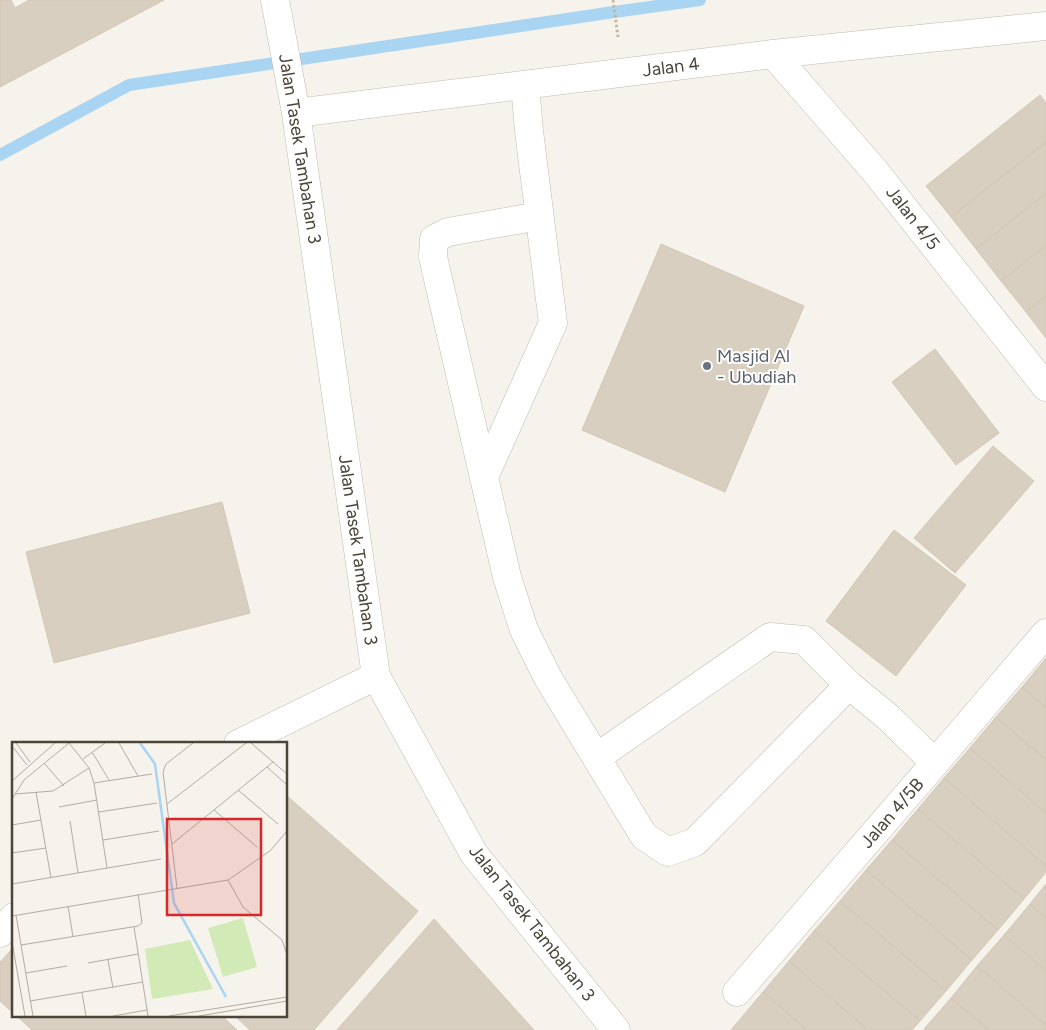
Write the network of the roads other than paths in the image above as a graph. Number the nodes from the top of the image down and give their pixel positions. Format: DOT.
graph roads {
  1 [pos="276,6"];
  2 [pos="1046,26"];
  3 [pos="773,54"];
  4 [pos="525,84"];
  5 [pos="296,113"];
  6 [pos="540,216"];
  7 [pos="1046,387"];
  8 [pos="484,477"];
  9 [pos="1046,633"];
  10 [pos="376,676"];
  11 [pos="849,685"];
  12 [pos="242,742"];
  13 [pos="597,757"];
  14 [pos="935,763"];
  15 [pos="12,919"];
  16 [pos="0,933"];
  17 [pos="737,992"];
  18 [pos="616,1030"];
  1 -- 5 [label="street, Jalan Tasek Tambahan 3"];
  2 -- 3 [label="street, Jalan 4"];
  3 -- 4 [label="street, Jalan 4"];
  3 -- 7 [label="street, Jalan 4/5"];
  4 -- 5 [label="street, Jalan 4"];
  4 -- 6 [label="street"];
  5 -- 10 [label="street, Jalan Tasek Tambahan 3"];
  6 -- 8 [label="street"];
  6 -- 8 [label="street"];
  8 -- 13 [label="street"];
  9 -- 14 [label="street, Jalan 4/5B"];
  10 -- 12 [label="street"];
  10 -- 18 [label="street, Jalan Tasek Tambahan 3"];
  11 -- 13 [label="street"];
  11 -- 13 [label="street"];
  11 -- 14 [label="street"];
  14 -- 17 [label="street, Jalan 4/5B"];
  15 -- 16 [label="street"];
}
